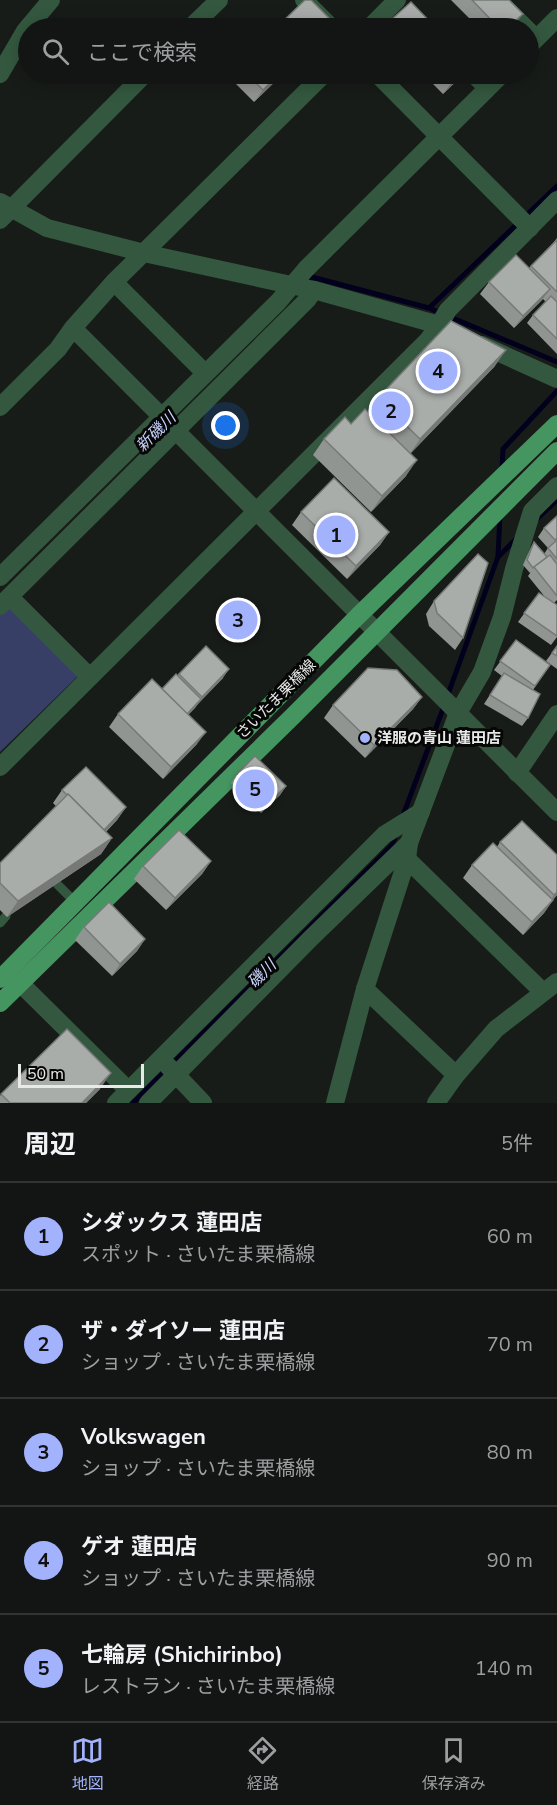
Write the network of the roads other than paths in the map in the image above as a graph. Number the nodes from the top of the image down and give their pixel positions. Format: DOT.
graph roads {
  1 [pos="51,0"];
  2 [pos="219,0"];
  3 [pos="304,0"];
  4 [pos="504,0"];
  5 [pos="398,3"];
  6 [pos="36,18"];
  7 [pos="200,18"];
  8 [pos="322,18"];
  9 [pos="381,18"];
  10 [pos="517,18"];
  11 [pos="557,18"];
  12 [pos="539,36"];
  13 [pos="18,44"];
  14 [pos="0,74"];
  15 [pos="135,84"];
  16 [pos="314,84"];
  17 [pos="386,84"];
  18 [pos="477,84"];
  19 [pos="491,84"];
  20 [pos="484,91"];
  21 [pos="438,136"];
  22 [pos="557,201"];
  23 [pos="4,210"];
  24 [pos="530,228"];
  25 [pos="144,253"];
  26 [pos="114,282"];
  27 [pos="291,286"];
  28 [pos="314,290"];
  29 [pos="439,325"];
  30 [pos="73,328"];
  31 [pos="205,373"];
  32 [pos="557,379"];
  33 [pos="2,400"];
  34 [pos="161,417"];
  35 [pos="557,423"];
  36 [pos="175,430"];
  37 [pos="557,451"];
  38 [pos="557,486"];
  39 [pos="256,511"];
  40 [pos="4,566"];
  41 [pos="5,601"];
  42 [pos="359,615"];
  43 [pos="377,633"];
  44 [pos="90,677"];
  45 [pos="458,713"];
  46 [pos="557,714"];
  47 [pos="0,767"];
  48 [pos="517,773"];
  49 [pos="421,812"];
  50 [pos="557,813"];
  51 [pos="408,851"];
  52 [pos="57,884"];
  53 [pos="76,903"];
  54 [pos="7,974"];
  55 [pos="550,987"];
  56 [pos="365,990"];
  57 [pos="0,1003"];
  58 [pos="161,1058"];
  59 [pos="176,1075"];
  60 [pos="456,1075"];
  61 [pos="122,1097"];
  62 [pos="148,1103"];
  63 [pos="203,1103"];
  64 [pos="335,1103"];
  65 [pos="436,1103"];
  1 -- 6 [label="street"];
  2 -- 7 [label="street"];
  3 -- 8 [label="street"];
  4 -- 10 [label="lane"];
  5 -- 9 [label="street"];
  11 -- 12 [label="street"];
  13 -- 14 [label="street"];
  15 -- 23 [label="street"];
  16 -- 25 [label="street"];
  17 -- 21 [label="street"];
  18 -- 20 [label="lane"];
  19 -- 20 [label="street"];
  20 -- 21 [label="street"];
  21 -- 24 [label="street"];
  21 -- 27 [label="street"];
  22 -- 24 [label="street"];
  23 -- 25 [label="street"];
  24 -- 29 [label="street"];
  25 -- 26 [label="street"];
  25 -- 27 [label="street"];
  26 -- 30 [label="street"];
  26 -- 31 [label="street"];
  27 -- 28 [label="street"];
  27 -- 31 [label="street"];
  28 -- 29 [label="street"];
  28 -- 36 [label="street"];
  29 -- 32 [label="street"];
  29 -- 39 [label="street"];
  30 -- 33 [label="street"];
  30 -- 34 [label="street"];
  31 -- 34 [label="street"];
  34 -- 36 [label="street"];
  34 -- 40 [label="street"];
  35 -- 42 [label="main road, さいたま栗橋線"];
  36 -- 39 [label="street"];
  36 -- 41 [label="street"];
  37 -- 43 [label="main road, さいたま栗橋線"];
  38 -- 45 [label="street"];
  39 -- 42 [label="street"];
  39 -- 44 [label="street"];
  41 -- 44 [label="street"];
  42 -- 43 [label="street"];
  42 -- 53 [label="main road, さいたま栗橋線"];
  43 -- 45 [label="street"];
  43 -- 54 [label="main road, さいたま栗橋線"];
  44 -- 47 [label="street"];
  45 -- 48 [label="street"];
  45 -- 49 [label="street"];
  46 -- 48 [label="street"];
  48 -- 50 [label="street"];
  49 -- 51 [label="street"];
  49 -- 58 [label="street"];
  51 -- 55 [label="street"];
  51 -- 56 [label="street"];
  51 -- 59 [label="street"];
  52 -- 53 [label="lane"];
  53 -- 54 [label="main road, さいたま栗橋線"];
  54 -- 57 [label="main road, さいたま栗橋線"];
  54 -- 61 [label="street"];
  55 -- 60 [label="street"];
  56 -- 60 [label="street"];
  56 -- 64 [label="street"];
  58 -- 59 [label="street"];
  58 -- 61 [label="street"];
  59 -- 62 [label="street"];
  59 -- 63 [label="street"];
  60 -- 65 [label="street"];
}
